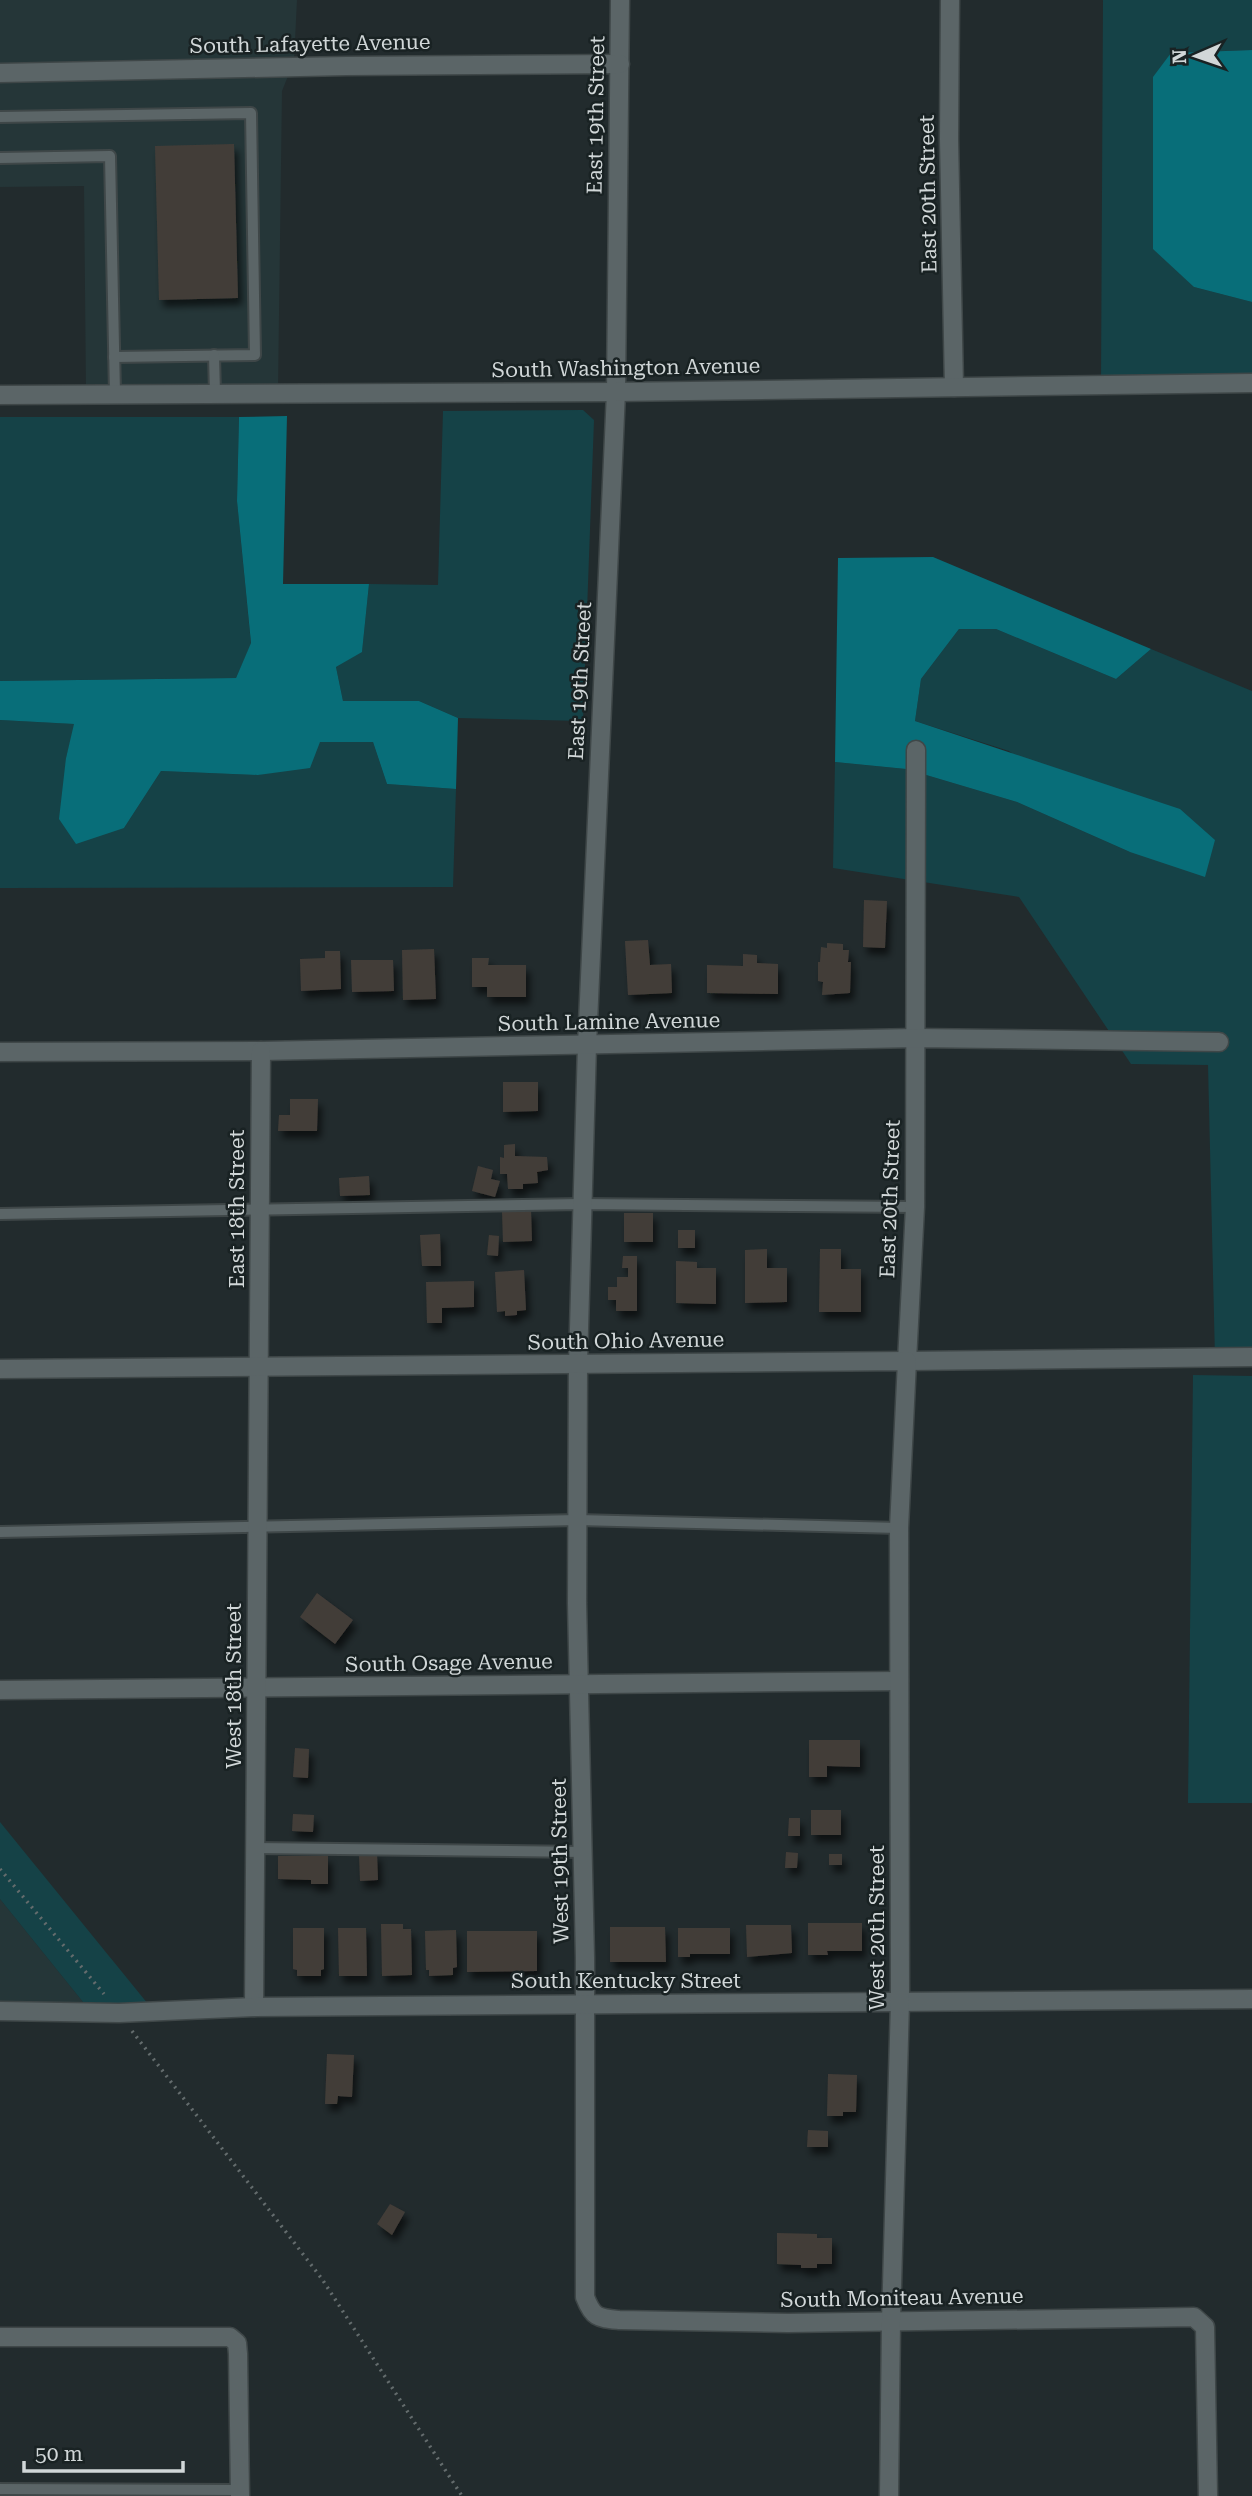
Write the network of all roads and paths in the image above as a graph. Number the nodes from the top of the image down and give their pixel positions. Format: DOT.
graph roads {
  1 [pos="620,0"];
  2 [pos="950,0"];
  3 [pos="620,64"];
  4 [pos="0,73"];
  5 [pos="0,117"];
  6 [pos="0,158"];
  7 [pos="214,355"];
  8 [pos="114,357"];
  9 [pos="1252,383"];
  10 [pos="954,387"];
  11 [pos="616,392"];
  12 [pos="115,394"];
  13 [pos="215,394"];
  14 [pos="0,395"];
  15 [pos="916,750"];
  16 [pos="916,1038"];
  17 [pos="1219,1042"];
  18 [pos="587,1045"];
  19 [pos="261,1051"];
  20 [pos="0,1052"];
  21 [pos="581,1204"];
  22 [pos="915,1207"];
  23 [pos="260,1209"];
  24 [pos="0,1214"];
  25 [pos="1252,1357"];
  26 [pos="906,1361"];
  27 [pos="578,1364"];
  28 [pos="259,1367"];
  29 [pos="0,1369"];
  30 [pos="578,1520"];
  31 [pos="257,1526"];
  32 [pos="899,1528"];
  33 [pos="0,1532"];
  34 [pos="899,1681"];
  35 [pos="579,1684"];
  36 [pos="256,1687"];
  37 [pos="0,1690"];
  38 [pos="255,1848"];
  39 [pos="583,1852"];
  40 [pos="0,1869"];
  41 [pos="1252,1999"];
  42 [pos="900,2002"];
  43 [pos="585,2004"];
  44 [pos="254,2007"];
  45 [pos="0,2011"];
  46 [pos="119,2013"];
  47 [pos="891,2321"];
  48 [pos="715,2322"];
  49 [pos="0,2337"];
  50 [pos="0,2489"];
  51 [pos="240,2493"];
  52 [pos="462,2496"];
  53 [pos="889,2496"];
  54 [pos="1208,2496"];
  1 -- 3 [label="street, East 19th Street"];
  2 -- 10 [label="street, East 20th Street"];
  3 -- 4 [label="street, South Lafayette Avenue"];
  3 -- 11 [label="street, East 19th Street"];
  5 -- 7 [label="lane"];
  6 -- 8 [label="lane"];
  7 -- 8 [label="lane"];
  7 -- 13 [label="lane"];
  8 -- 12 [label="lane"];
  9 -- 10 [label="street, South Washington Avenue"];
  10 -- 11 [label="street, South Washington Avenue"];
  11 -- 13 [label="street, South Washington Avenue"];
  11 -- 18 [label="street, East 19th Street"];
  12 -- 13 [label="street, South Washington Avenue"];
  12 -- 14 [label="street, South Washington Avenue"];
  15 -- 16 [label="street, East 20th Street"];
  16 -- 17 [label="street, South Lamine Avenue"];
  16 -- 18 [label="street, South Lamine Avenue"];
  16 -- 22 [label="street, East 20th Street"];
  18 -- 19 [label="street, South Lamine Avenue"];
  18 -- 21 [label="street, East 19th Street"];
  19 -- 20 [label="street, South Lamine Avenue"];
  19 -- 23 [label="street, East 18th Street"];
  21 -- 22 [label="lane"];
  21 -- 23 [label="lane"];
  21 -- 27 [label="street, East 19th Street"];
  22 -- 26 [label="street, East 20th Street"];
  23 -- 24 [label="lane"];
  23 -- 28 [label="street, East 18th Street"];
  25 -- 26 [label="street, South Ohio Avenue"];
  26 -- 27 [label="street, South Ohio Avenue"];
  26 -- 32 [label="street, West 20th Street"];
  27 -- 28 [label="street, South Ohio Avenue"];
  27 -- 30 [label="street, West 19th Street"];
  28 -- 29 [label="street, South Ohio Avenue"];
  28 -- 31 [label="street, West 18th Street"];
  30 -- 31 [label="lane"];
  30 -- 32 [label="lane"];
  30 -- 35 [label="street, West 19th Street"];
  31 -- 33 [label="lane"];
  31 -- 36 [label="street, West 18th Street"];
  32 -- 34 [label="street, West 20th Street"];
  34 -- 35 [label="street, South Osage Avenue"];
  34 -- 42 [label="street, West 20th Street"];
  35 -- 36 [label="street, South Osage Avenue"];
  35 -- 39 [label="street, West 19th Street"];
  36 -- 37 [label="street, South Osage Avenue"];
  36 -- 38 [label="street, West 18th Street"];
  38 -- 39 [label="lane"];
  38 -- 44 [label="street, West 18th Street"];
  39 -- 43 [label="street, West 19th Street"];
  40 -- 46 [label="path"];
  41 -- 42 [label="street, South Kentucky Street"];
  42 -- 43 [label="street, South Kentucky Street"];
  42 -- 47 [label="street, West 20th Street"];
  43 -- 44 [label="street, South Kentucky Street"];
  43 -- 48 [label="street, West 19th Street"];
  44 -- 46 [label="street, South Kentucky Street"];
  45 -- 46 [label="street, South Kentucky Street"];
  46 -- 52 [label="path"];
  47 -- 48 [label="street, South Moniteau Avenue"];
  47 -- 53 [label="street, West 20th Street"];
  47 -- 54 [label="street, South Moniteau Avenue"];
  49 -- 51 [label="street"];
  50 -- 51 [label="lane"];
}
